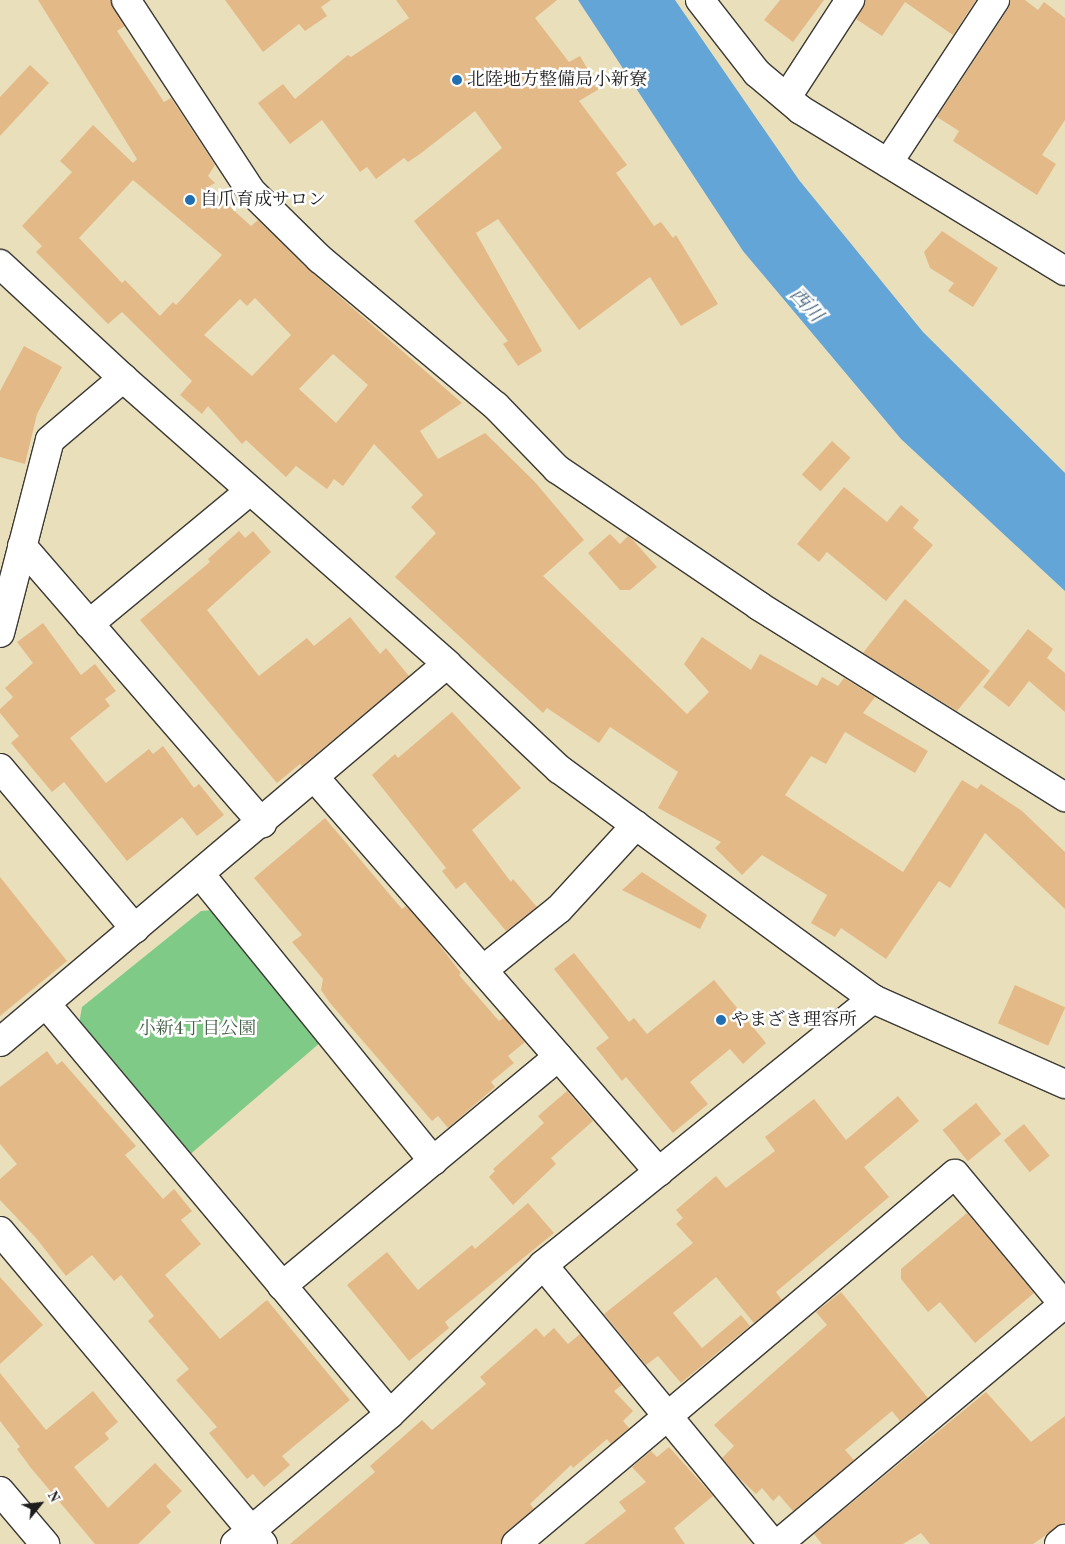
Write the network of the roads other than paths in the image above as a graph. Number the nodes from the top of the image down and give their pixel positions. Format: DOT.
graph roads {
  1 [pos="126,0"];
  2 [pos="700,0"];
  3 [pos="850,0"];
  4 [pos="995,0"];
  5 [pos="787,97"];
  6 [pos="888,163"];
  7 [pos="0,264"];
  8 [pos="1065,270"];
  9 [pos="123,378"];
  10 [pos="250,491"];
  11 [pos="22,546"];
  12 [pos="89,624"];
  13 [pos="0,633"];
  14 [pos="447,664"];
  15 [pos="0,768"];
  16 [pos="315,778"];
  17 [pos="1065,797"];
  18 [pos="262,823"];
  19 [pos="636,825"];
  20 [pos="200,874"];
  21 [pos="135,929"];
  22 [pos="483,970"];
  23 [pos="873,999"];
  24 [pos="46,1004"];
  25 [pos="0,1042"];
  26 [pos="558,1057"];
  27 [pos="1065,1084"];
  28 [pos="433,1161"];
  29 [pos="659,1172"];
  30 [pos="2,1239"];
  31 [pos="543,1265"];
  32 [pos="282,1286"];
  33 [pos="1064,1305"];
  34 [pos="390,1414"];
  35 [pos="667,1416"];
  36 [pos="0,1491"];
  37 [pos="1065,1539"];
  38 [pos="250,1540"];
  39 [pos="45,1544"];
  40 [pos="516,1544"];
  41 [pos="773,1544"];
  42 [pos="778,1544"];
  43 [pos="1059,1544"];
  1 -- 17 [label="street"];
  2 -- 5 [label="street"];
  3 -- 5 [label="street"];
  4 -- 6 [label="street"];
  5 -- 6 [label="street"];
  6 -- 8 [label="street"];
  7 -- 9 [label="street"];
  9 -- 10 [label="street"];
  9 -- 11 [label="street"];
  10 -- 12 [label="street"];
  10 -- 14 [label="street"];
  11 -- 12 [label="street"];
  11 -- 13 [label="street"];
  12 -- 18 [label="street"];
  14 -- 16 [label="street"];
  14 -- 19 [label="street"];
  15 -- 21 [label="street"];
  16 -- 18 [label="street"];
  16 -- 22 [label="street"];
  18 -- 20 [label="street"];
  19 -- 22 [label="street"];
  19 -- 23 [label="street"];
  20 -- 21 [label="street"];
  20 -- 28 [label="street"];
  21 -- 24 [label="street"];
  22 -- 26 [label="street"];
  23 -- 27 [label="street"];
  23 -- 29 [label="street"];
  24 -- 25 [label="street"];
  24 -- 32 [label="street"];
  26 -- 28 [label="street"];
  26 -- 29 [label="street"];
  28 -- 32 [label="street"];
  29 -- 31 [label="street"];
  30 -- 38 [label="street"];
  31 -- 34 [label="street"];
  31 -- 35 [label="street"];
  32 -- 34 [label="street"];
  33 -- 35 [label="street"];
  33 -- 42 [label="street"];
  34 -- 38 [label="street"];
  35 -- 40 [label="street"];
  35 -- 41 [label="street"];
  36 -- 39 [label="street"];
  37 -- 43 [label="street"];
}
